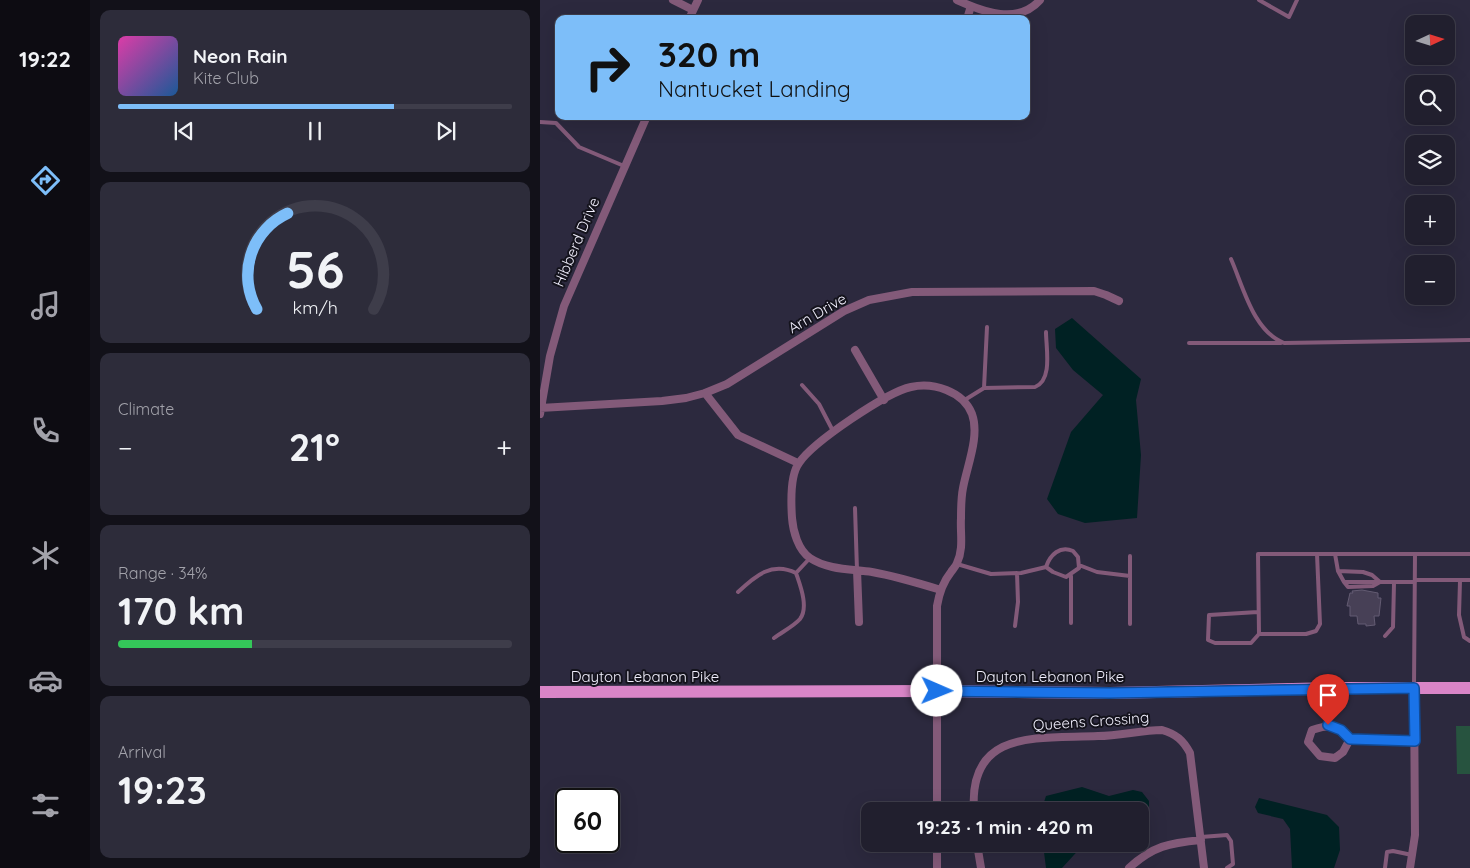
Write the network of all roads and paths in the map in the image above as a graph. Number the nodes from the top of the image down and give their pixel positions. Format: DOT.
graph roads {
  1 [pos="673,0"];
  2 [pos="698,0"];
  3 [pos="957,0"];
  4 [pos="1040,0"];
  5 [pos="1259,0"];
  6 [pos="1296,0"];
  7 [pos="971,6"];
  8 [pos="693,10"];
  9 [pos="691,15"];
  10 [pos="968,15"];
  11 [pos="644,120"];
  12 [pos="540,122"];
  13 [pos="624,166"];
  14 [pos="1232,259"];
  15 [pos="1118,301"];
  16 [pos="987,327"];
  17 [pos="1046,332"];
  18 [pos="1470,340"];
  19 [pos="1284,343"];
  20 [pos="1189,344"];
  21 [pos="855,350"];
  22 [pos="802,385"];
  23 [pos="984,388"];
  24 [pos="706,393"];
  25 [pos="884,400"];
  26 [pos="963,401"];
  27 [pos="540,410"];
  28 [pos="834,432"];
  29 [pos="798,463"];
  30 [pos="855,508"];
  31 [pos="1317,554"];
  32 [pos="1335,554"];
  33 [pos="1415,554"];
  34 [pos="1470,554"];
  35 [pos="1130,556"];
  36 [pos="810,558"];
  37 [pos="957,564"];
  38 [pos="1079,565"];
  39 [pos="1046,567"];
  40 [pos="857,570"];
  41 [pos="1338,571"];
  42 [pos="796,573"];
  43 [pos="1017,573"];
  44 [pos="1070,576"];
  45 [pos="1130,576"];
  46 [pos="1460,580"];
  47 [pos="1470,580"];
  48 [pos="1415,581"];
  49 [pos="1380,582"];
  50 [pos="1394,582"];
  51 [pos="941,590"];
  52 [pos="738,592"];
  53 [pos="1258,612"];
  54 [pos="858,622"];
  55 [pos="1071,623"];
  56 [pos="1130,624"];
  57 [pos="1015,626"];
  58 [pos="1259,634"];
  59 [pos="1385,636"];
  60 [pos="774,638"];
  61 [pos="1470,641"];
  62 [pos="1414,688"];
  63 [pos="1470,688"];
  64 [pos="937,691"];
  65 [pos="540,692"];
  66 [pos="1350,739"];
  67 [pos="1415,741"];
  68 [pos="937,802"];
  69 [pos="974,802"];
  70 [pos="1201,839"];
  71 [pos="937,852"];
  72 [pos="978,852"];
  73 [pos="1412,855"];
  74 [pos="937,868"];
  75 [pos="981,868"];
  76 [pos="1129,868"];
  77 [pos="1204,868"];
  78 [pos="1227,868"];
  79 [pos="1385,868"];
  80 [pos="1410,868"];
  1 -- 8 [label="street"];
  2 -- 8 [label="street"];
  3 -- 7 [label="street"];
  4 -- 7 [label="street"];
  5 -- 6 [label="lane"];
  7 -- 10 [label="street"];
  8 -- 9 [label="street"];
  11 -- 13 [label="street, Hibberd Drive"];
  12 -- 13 [label="lane"];
  13 -- 27 [label="street, Hibberd Drive"];
  14 -- 19 [label="lane"];
  15 -- 24 [label="street, Arn Drive"];
  16 -- 23 [label="lane"];
  17 -- 23 [label="lane"];
  18 -- 19 [label="lane"];
  19 -- 20 [label="lane"];
  21 -- 25 [label="street"];
  22 -- 28 [label="lane"];
  23 -- 26 [label="lane"];
  24 -- 27 [label="street, Arn Drive"];
  24 -- 29 [label="street"];
  25 -- 26 [label="street"];
  25 -- 28 [label="street"];
  26 -- 37 [label="street"];
  28 -- 29 [label="street"];
  29 -- 36 [label="street"];
  30 -- 40 [label="lane"];
  31 -- 32 [label="lane"];
  31 -- 53 [label="lane"];
  31 -- 58 [label="lane"];
  32 -- 33 [label="lane"];
  32 -- 41 [label="lane"];
  33 -- 34 [label="lane"];
  33 -- 48 [label="lane"];
  35 -- 45 [label="lane"];
  36 -- 40 [label="street"];
  36 -- 42 [label="lane"];
  37 -- 43 [label="lane"];
  37 -- 51 [label="street"];
  38 -- 39 [label="lane"];
  38 -- 44 [label="lane"];
  38 -- 45 [label="lane"];
  39 -- 43 [label="lane"];
  39 -- 44 [label="lane"];
  40 -- 51 [label="street"];
  40 -- 54 [label="street"];
  41 -- 49 [label="lane"];
  41 -- 49 [label="lane"];
  42 -- 52 [label="lane"];
  42 -- 60 [label="lane"];
  43 -- 57 [label="lane"];
  44 -- 55 [label="lane"];
  45 -- 56 [label="lane"];
  46 -- 47 [label="lane"];
  46 -- 48 [label="lane"];
  46 -- 61 [label="lane"];
  48 -- 50 [label="lane"];
  48 -- 62 [label="lane"];
  49 -- 50 [label="lane"];
  50 -- 59 [label="lane"];
  51 -- 64 [label="street"];
  53 -- 58 [label="lane"];
  53 -- 58 [label="lane"];
  62 -- 63 [label="main road, Dayton Lebanon Pike"];
  62 -- 64 [label="main road, Dayton Lebanon Pike"];
  62 -- 67 [label="street"];
  64 -- 65 [label="main road, Dayton Lebanon Pike"];
  64 -- 68 [label="street"];
  66 -- 66 [label="street"];
  66 -- 67 [label="street"];
  67 -- 73 [label="street"];
  69 -- 70 [label="street, Queens Crossing"];
  70 -- 76 [label="street"];
  70 -- 77 [label="street, Queens Crossing"];
  70 -- 78 [label="lane"];
  71 -- 74 [label="street"];
  72 -- 75 [label="street"];
  73 -- 79 [label="lane"];
  73 -- 80 [label="street"];
}
